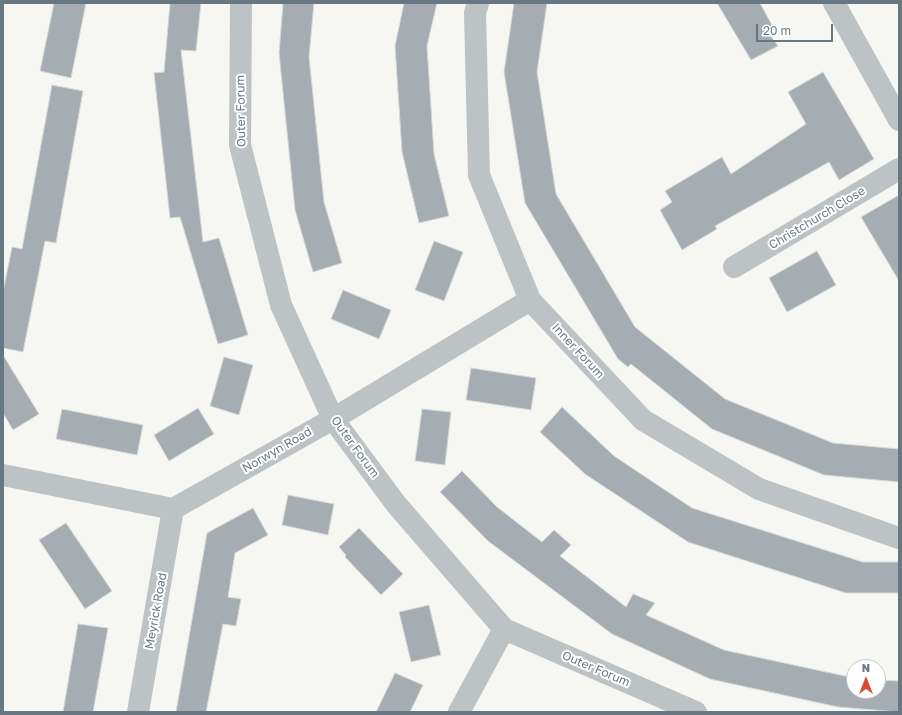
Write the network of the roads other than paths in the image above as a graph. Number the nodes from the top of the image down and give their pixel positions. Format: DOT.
graph roads {
  1 [pos="241,3"];
  2 [pos="478,3"];
  3 [pos="834,3"];
  4 [pos="899,119"];
  5 [pos="899,169"];
  6 [pos="734,267"];
  7 [pos="530,300"];
  8 [pos="333,419"];
  9 [pos="3,475"];
  10 [pos="173,509"];
  11 [pos="899,538"];
  12 [pos="504,629"];
  13 [pos="138,712"];
  14 [pos="459,712"];
  15 [pos="696,712"];
  1 -- 8 [label="street, Outer Forum"];
  2 -- 7 [label="street, Inner Forum"];
  3 -- 4 [label="street"];
  5 -- 6 [label="street, Christchurch Close"];
  7 -- 8 [label="street, Norwyn Road"];
  7 -- 11 [label="street, Inner Forum"];
  8 -- 10 [label="street, Norwyn Road"];
  8 -- 12 [label="street, Outer Forum"];
  9 -- 10 [label="street"];
  10 -- 13 [label="street, Meyrick Road"];
  12 -- 14 [label="street"];
  12 -- 15 [label="street, Outer Forum"];
}
